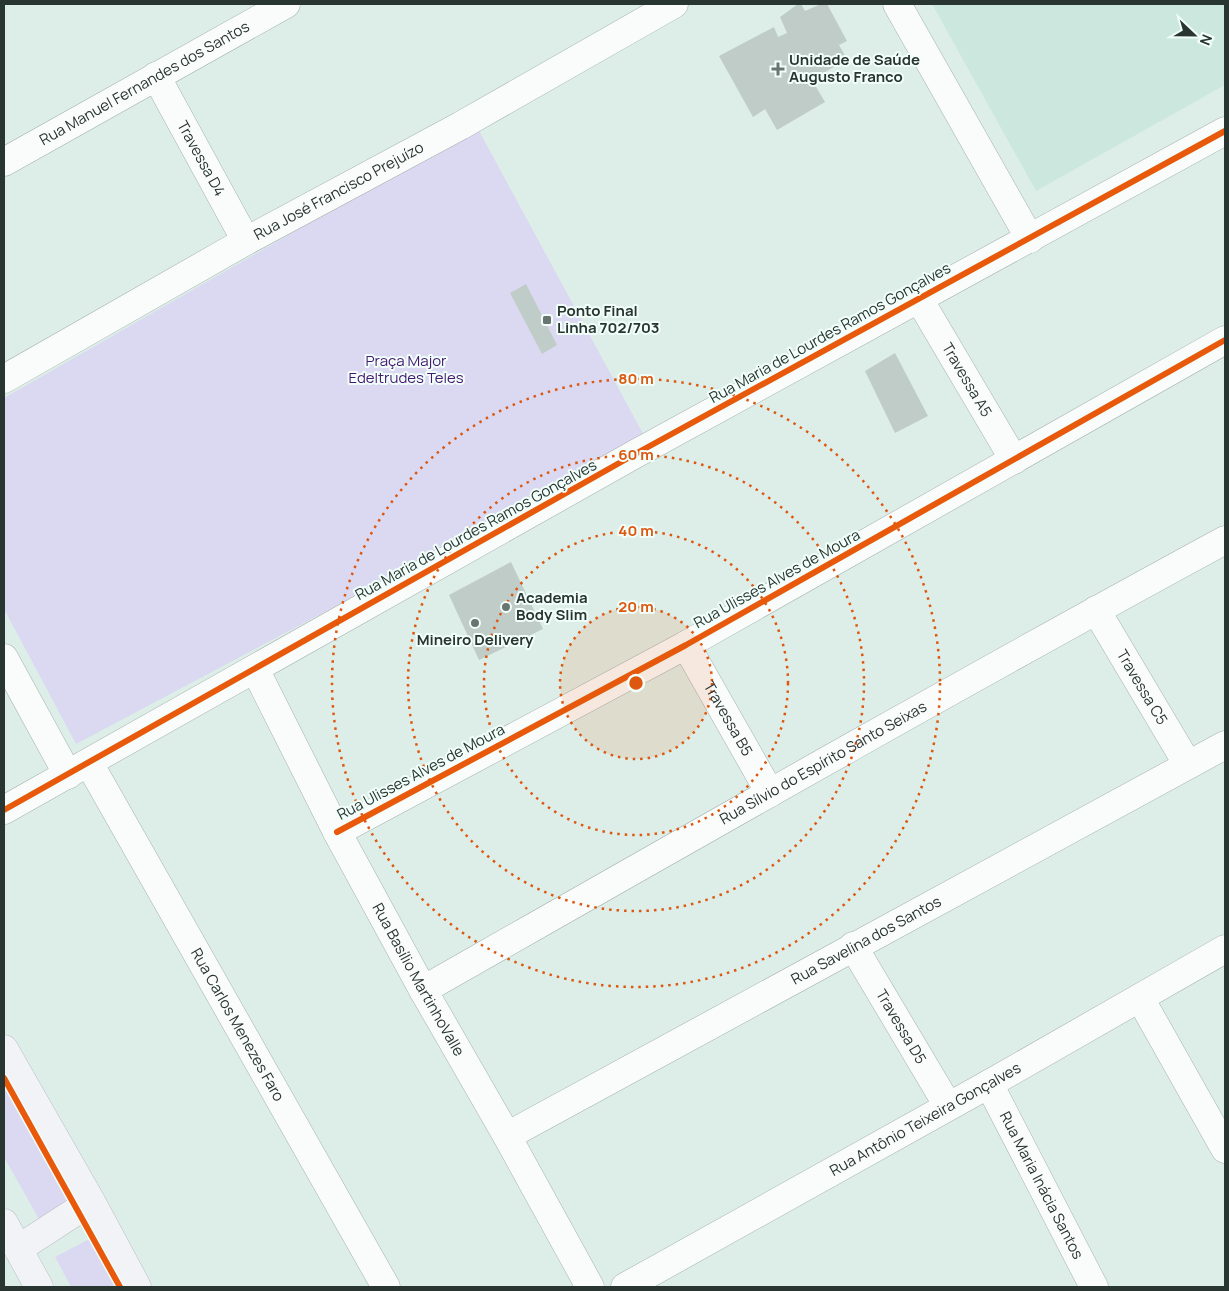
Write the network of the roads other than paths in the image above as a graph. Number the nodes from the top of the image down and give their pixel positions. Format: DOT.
graph roads {
  1 [pos="286,4"];
  2 [pos="674,4"];
  3 [pos="897,4"];
  4 [pos="156,76"];
  5 [pos="1225,131"];
  6 [pos="4,162"];
  7 [pos="1030,239"];
  8 [pos="246,241"];
  9 [pos="919,299"];
  10 [pos="1225,340"];
  11 [pos="4,379"];
  12 [pos="1014,460"];
  13 [pos="1225,540"];
  14 [pos="1096,610"];
  15 [pos="686,645"];
  16 [pos="4,658"];
  17 [pos="254,669"];
  18 [pos="1225,744"];
  19 [pos="1188,765"];
  20 [pos="78,769"];
  21 [pos="770,793"];
  22 [pos="4,810"];
  23 [pos="337,832"];
  24 [pos="854,946"];
  25 [pos="1225,949"];
  26 [pos="423,990"];
  27 [pos="1140,998"];
  28 [pos="4,1049"];
  29 [pos="989,1084"];
  30 [pos="948,1106"];
  31 [pos="507,1136"];
  32 [pos="1225,1149"];
  33 [pos="92,1203"];
  34 [pos="4,1223"];
  35 [pos="18,1249"];
  36 [pos="40,1287"];
  37 [pos="137,1287"];
  38 [pos="386,1287"];
  39 [pos="590,1287"];
  40 [pos="625,1287"];
  41 [pos="1094,1287"];
  1 -- 4 [label="street, Rua Manuel Fernandes dos Santos"];
  2 -- 8 [label="street, Rua José Francisco Prejuízo"];
  3 -- 7 [label="street"];
  4 -- 6 [label="street, Rua Manuel Fernandes dos Santos"];
  4 -- 8 [label="street, Travessa D4"];
  5 -- 7 [label="street, Rua Maria de Lourdes Ramos Gonçalves"];
  7 -- 9 [label="street, Rua Maria de Lourdes Ramos Gonçalves"];
  8 -- 11 [label="street, Rua José Francisco Prejuízo"];
  9 -- 12 [label="street, Travessa A5"];
  9 -- 17 [label="street, Rua Maria de Lourdes Ramos Gonçalves"];
  10 -- 12 [label="street, Rua Ulisses Alves de Moura"];
  12 -- 15 [label="street, Rua Ulisses Alves de Moura"];
  13 -- 14 [label="street, Rua Sílvio do Espírito Santo Seixas"];
  14 -- 19 [label="street, Travessa C5"];
  14 -- 21 [label="street, Rua Sílvio do Espírito Santo Seixas"];
  15 -- 21 [label="street, Travessa B5"];
  15 -- 23 [label="street, Rua Ulisses Alves de Moura"];
  16 -- 20 [label="street, Rua Carlos Menezes Faro"];
  17 -- 20 [label="street, Rua Maria de Lourdes Ramos Gonçalves"];
  17 -- 23 [label="street, Rua Basílio MartinhoValle"];
  18 -- 19 [label="street, Rua Savelina dos Santos"];
  19 -- 24 [label="street, Rua Savelina dos Santos"];
  20 -- 22 [label="street, Rua Maria de Lourdes Ramos Gonçalves"];
  20 -- 38 [label="street, Rua Carlos Menezes Faro"];
  21 -- 26 [label="street, Rua Sílvio do Espírito Santo Seixas"];
  23 -- 26 [label="street, Rua Basílio MartinhoValle"];
  24 -- 30 [label="street, Travessa D5"];
  24 -- 31 [label="street, Rua Savelina dos Santos"];
  25 -- 27 [label="street, Rua Antônio Teixeira Gonçalves"];
  26 -- 31 [label="street, Rua Basílio MartinhoValle"];
  27 -- 29 [label="street, Rua Antônio Teixeira Gonçalves"];
  27 -- 32 [label="street"];
  28 -- 33 [label="main road"];
  29 -- 30 [label="street, Rua Antônio Teixeira Gonçalves"];
  29 -- 41 [label="street, Rua Maria Inácia Santos"];
  30 -- 40 [label="street, Rua Antônio Teixeira Gonçalves"];
  31 -- 39 [label="street, Rua Basílio MartinhoValle"];
  33 -- 35 [label="main road"];
  33 -- 37 [label="main road"];
  34 -- 35 [label="main road"];
  35 -- 36 [label="main road"];
}
